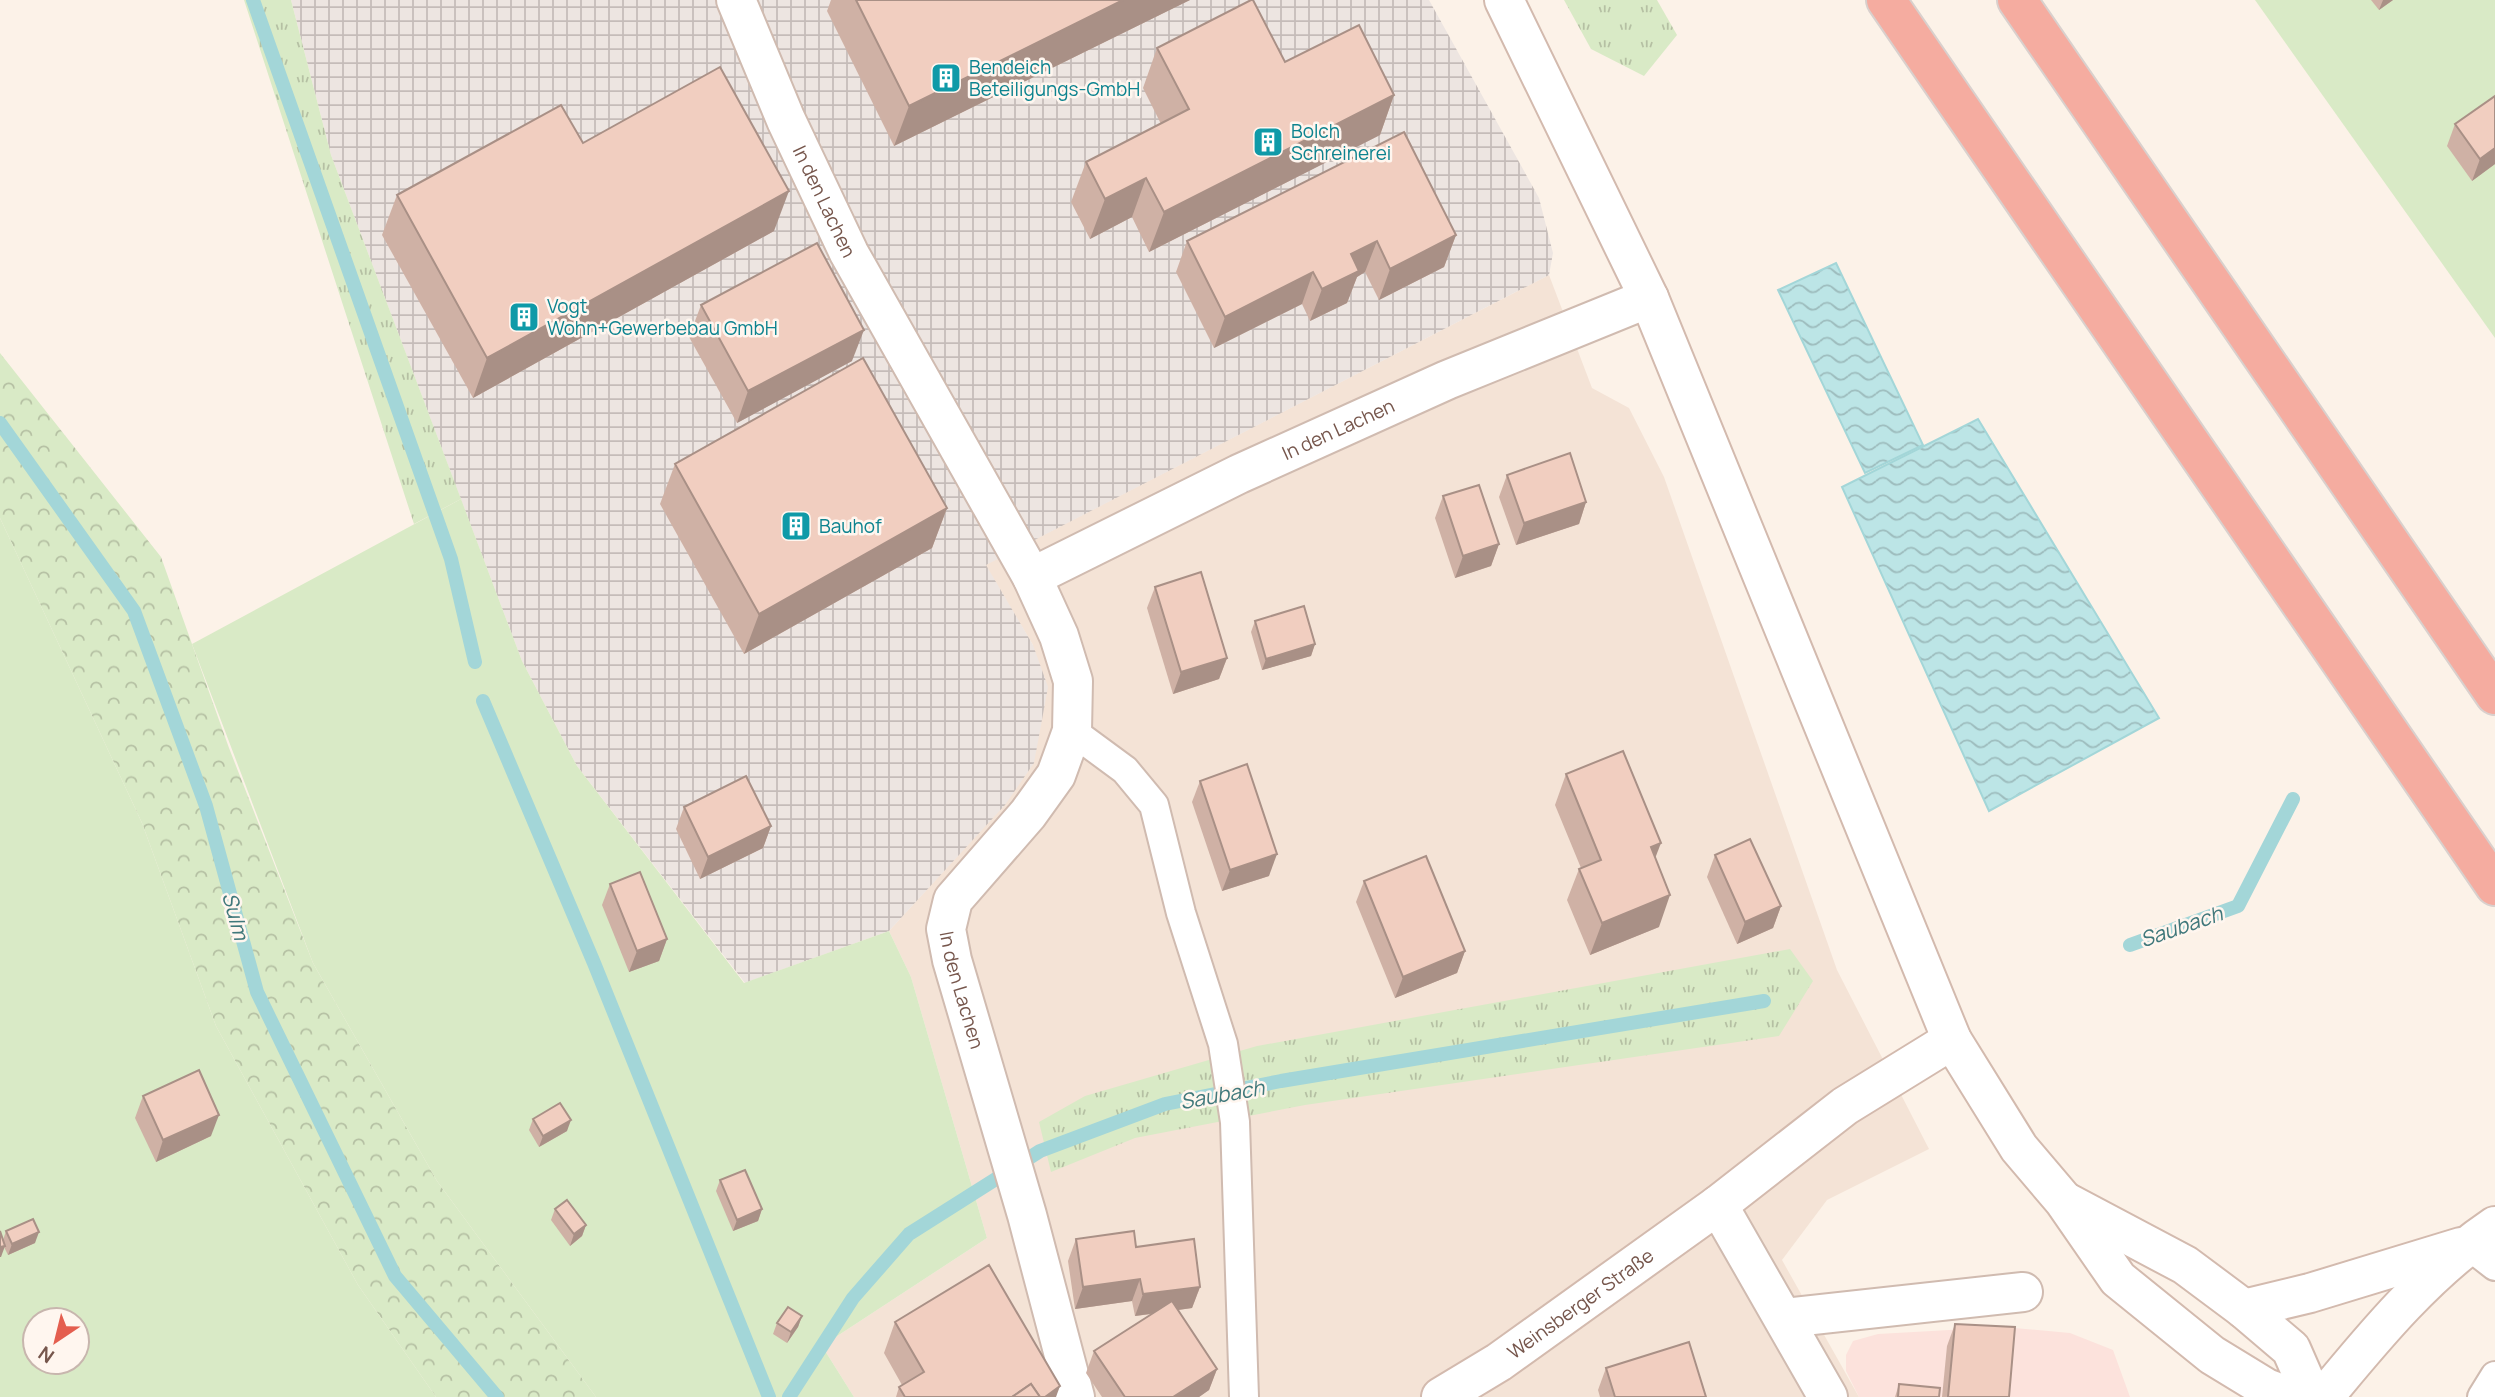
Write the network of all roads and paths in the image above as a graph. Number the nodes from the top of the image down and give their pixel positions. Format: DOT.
graph roads {
  1 [pos="736,0"];
  2 [pos="1504,0"];
  3 [pos="1886,0"];
  4 [pos="2017,0"];
  5 [pos="1649,298"];
  6 [pos="1032,577"];
  7 [pos="2495,695"];
  8 [pos="1072,731"];
  9 [pos="2495,886"];
  10 [pos="1952,1040"];
  11 [pos="2064,1201"];
  12 [pos="1718,1205"];
  13 [pos="2486,1246"];
  14 [pos="2023,1292"];
  15 [pos="2244,1309"];
  16 [pos="1785,1318"];
  17 [pos="2495,1376"];
  18 [pos="1075,1397"];
  19 [pos="1244,1397"];
  20 [pos="1441,1397"];
  21 [pos="1828,1397"];
  22 [pos="2290,1397"];
  23 [pos="2312,1397"];
  24 [pos="2324,1397"];
  25 [pos="2482,1397"];
  1 -- 6 [label="street, In den Lachen"];
  2 -- 5 [label="street"];
  3 -- 9 [label="highway"];
  4 -- 7 [label="highway"];
  5 -- 6 [label="street, In den Lachen"];
  5 -- 10 [label="street"];
  6 -- 8 [label="street, In den Lachen"];
  8 -- 18 [label="street, In den Lachen"];
  8 -- 19 [label="lane"];
  10 -- 11 [label="street"];
  10 -- 12 [label="street, Weinsberger Straße"];
  11 -- 15 [label="street"];
  11 -- 22 [label="street"];
  12 -- 16 [label="street"];
  12 -- 20 [label="street, Weinsberger Straße"];
  13 -- 15 [label="street"];
  13 -- 24 [label="street"];
  14 -- 16 [label="street"];
  15 -- 23 [label="street"];
  16 -- 21 [label="street"];
  17 -- 25 [label="lane"];
}
